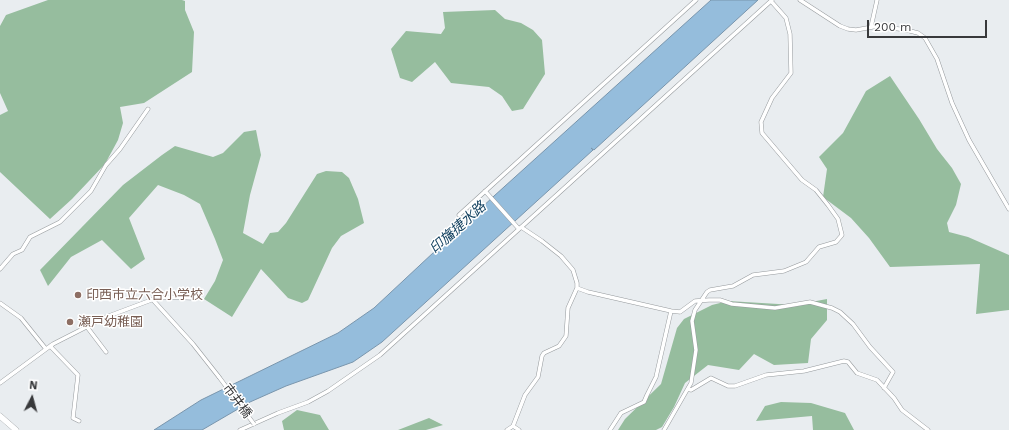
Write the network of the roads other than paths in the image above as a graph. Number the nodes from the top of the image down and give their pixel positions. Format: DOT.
graph roads {
  1 [pos="696,0"];
  2 [pos="772,0"];
  3 [pos="800,0"];
  4 [pos="877,0"];
  5 [pos="871,27"];
  6 [pos="148,110"];
  7 [pos="485,191"];
  8 [pos="1009,209"];
  9 [pos="459,215"];
  10 [pos="520,228"];
  11 [pos="0,270"];
  12 [pos="577,288"];
  13 [pos="191,298"];
  14 [pos="153,300"];
  15 [pos="701,300"];
  16 [pos="0,303"];
  17 [pos="670,311"];
  18 [pos="87,328"];
  19 [pos="50,346"];
  20 [pos="46,349"];
  21 [pos="106,352"];
  22 [pos="0,383"];
  23 [pos="884,388"];
  24 [pos="688,389"];
  25 [pos="0,416"];
  26 [pos="79,421"];
  27 [pos="254,424"];
  28 [pos="512,426"];
  29 [pos="16,430"];
  30 [pos="240,430"];
  31 [pos="507,430"];
  32 [pos="519,430"];
  33 [pos="610,430"];
  34 [pos="664,430"];
  35 [pos="928,430"];
  1 -- 7 [label="street"];
  2 -- 10 [label="street"];
  2 -- 15 [label="street"];
  3 -- 5 [label="street"];
  4 -- 5 [label="street"];
  5 -- 8 [label="street"];
  6 -- 11 [label="street"];
  7 -- 9 [label="street"];
  7 -- 10 [label="street"];
  10 -- 12 [label="street"];
  10 -- 30 [label="street"];
  12 -- 17 [label="street"];
  12 -- 28 [label="street"];
  13 -- 14 [label="street"];
  14 -- 18 [label="street"];
  14 -- 27 [label="street, 市井橋, bridge"];
  15 -- 17 [label="street"];
  15 -- 23 [label="street"];
  15 -- 24 [label="street"];
  16 -- 20 [label="street"];
  17 -- 33 [label="street"];
  18 -- 19 [label="street"];
  18 -- 21 [label="street"];
  19 -- 20 [label="street"];
  19 -- 26 [label="street"];
  20 -- 22 [label="street"];
  23 -- 24 [label="street"];
  23 -- 35 [label="street"];
  24 -- 34 [label="street"];
  25 -- 29 [label="main road"];
  28 -- 31 [label="street"];
  28 -- 32 [label="street"];
}
